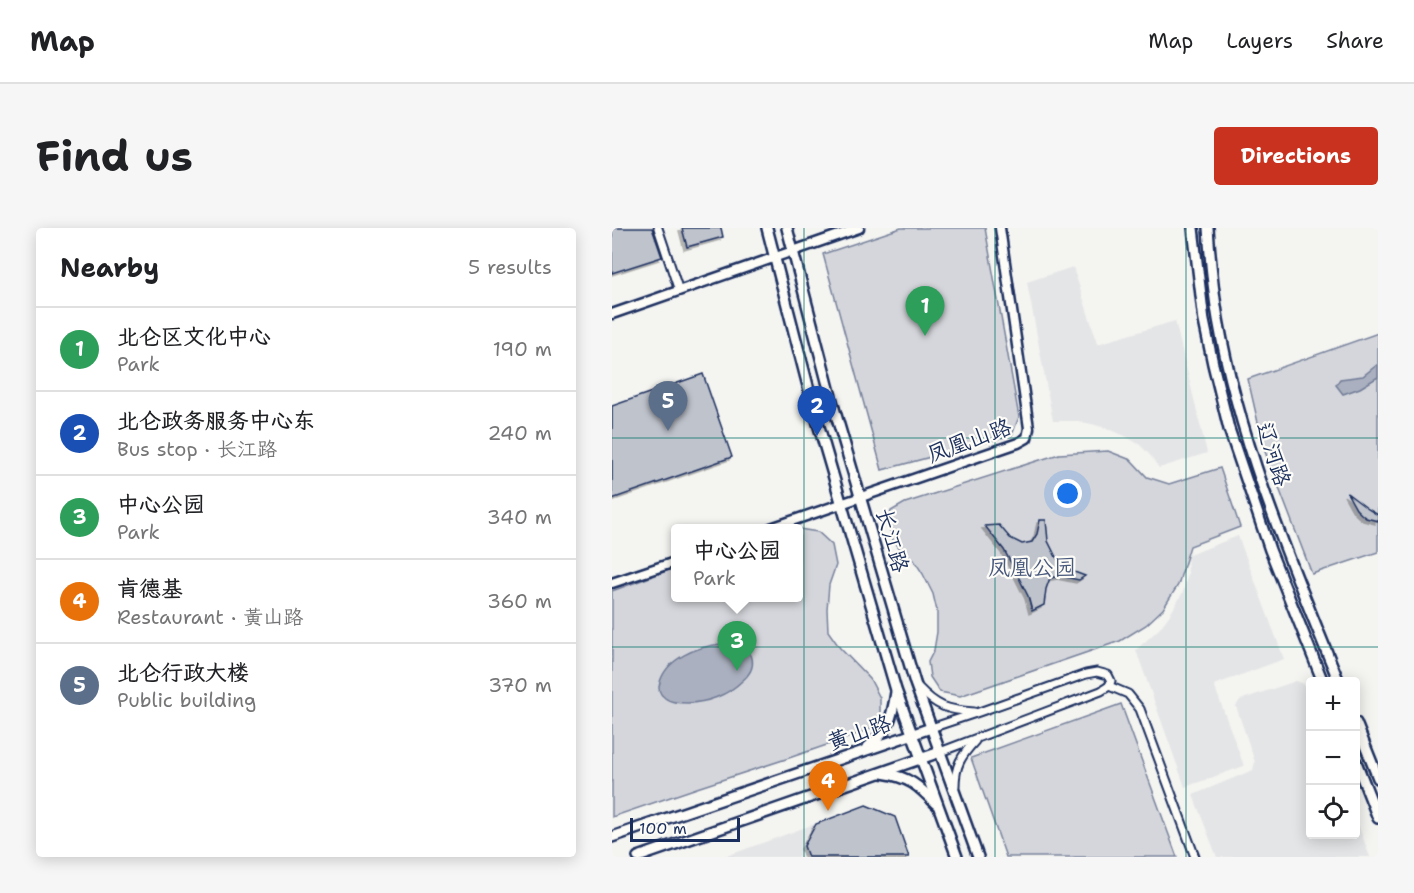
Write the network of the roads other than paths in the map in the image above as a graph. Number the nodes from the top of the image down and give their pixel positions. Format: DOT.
graph roads {
  1 [pos="658,228"];
  2 [pos="767,228"];
  3 [pos="787,228"];
  4 [pos="859,228"];
  5 [pos="1000,228"];
  6 [pos="1193,228"];
  7 [pos="1208,228"];
  8 [pos="793,251"];
  9 [pos="775,257"];
  10 [pos="679,291"];
  11 [pos="612,314"];
  12 [pos="860,498"];
  13 [pos="842,504"];
  14 [pos="783,524"];
  15 [pos="671,562"];
  16 [pos="612,584"];
  17 [pos="1321,677"];
  18 [pos="1337,677"];
  19 [pos="915,683"];
  20 [pos="1109,686"];
  21 [pos="896,690"];
  22 [pos="979,712"];
  23 [pos="931,728"];
  24 [pos="1359,731"];
  25 [pos="912,734"];
  26 [pos="976,740"];
  27 [pos="863,752"];
  28 [pos="940,752"];
  29 [pos="921,758"];
  30 [pos="1360,772"];
  31 [pos="880,773"];
  32 [pos="1378,778"];
  33 [pos="955,795"];
  34 [pos="939,807"];
  35 [pos="1378,818"];
  36 [pos="612,837"];
  37 [pos="638,857"];
  38 [pos="957,857"];
  39 [pos="978,857"];
  40 [pos="1196,857"];
  1 -- 10 [label="street"];
  2 -- 9 [label="main road, 长江路"];
  3 -- 8 [label="main road, 长江路"];
  4 -- 8 [label="street"];
  5 -- 12 [label="street, 凤凰山路"];
  6 -- 17 [label="main road, 辽河路"];
  7 -- 18 [label="main road, 辽河路"];
  8 -- 9 [label="street"];
  8 -- 12 [label="main road, 长江路"];
  9 -- 10 [label="street"];
  9 -- 13 [label="main road, 长江路"];
  10 -- 11 [label="street"];
  12 -- 13 [label="street, 凤凰山路"];
  12 -- 19 [label="main road, 长江路"];
  13 -- 14 [label="street, 凤凰山路"];
  13 -- 21 [label="main road, 长江路"];
  15 -- 16 [label="street"];
  19 -- 22 [label="street"];
  19 -- 23 [label="main road, 长江路"];
  20 -- 22 [label="street, 黄山路"];
  20 -- 26 [label="street, 黄山路"];
  20 -- 40 [label="street, 黄山路"];
  21 -- 25 [label="main road, 长江路"];
  21 -- 27 [label="main road"];
  22 -- 23 [label="street, 黄山路"];
  23 -- 25 [label="main road, 黄山路"];
  23 -- 28 [label="main road, 长江路"];
  24 -- 32 [label="main road"];
  25 -- 27 [label="main road, 黄山路"];
  25 -- 29 [label="main road, 长江路"];
  26 -- 28 [label="street, 黄山路"];
  26 -- 33 [label="street"];
  27 -- 36 [label="main road, 黄山路"];
  28 -- 29 [label="main road, 黄山路"];
  28 -- 33 [label="main road, 长江路"];
  29 -- 31 [label="main road, 黄山路"];
  29 -- 34 [label="main road, 长江路"];
  30 -- 35 [label="main road"];
  31 -- 34 [label="main road"];
  31 -- 37 [label="main road, 黄山路"];
  33 -- 39 [label="main road, 长江路"];
  34 -- 38 [label="main road, 长江路"];
}
